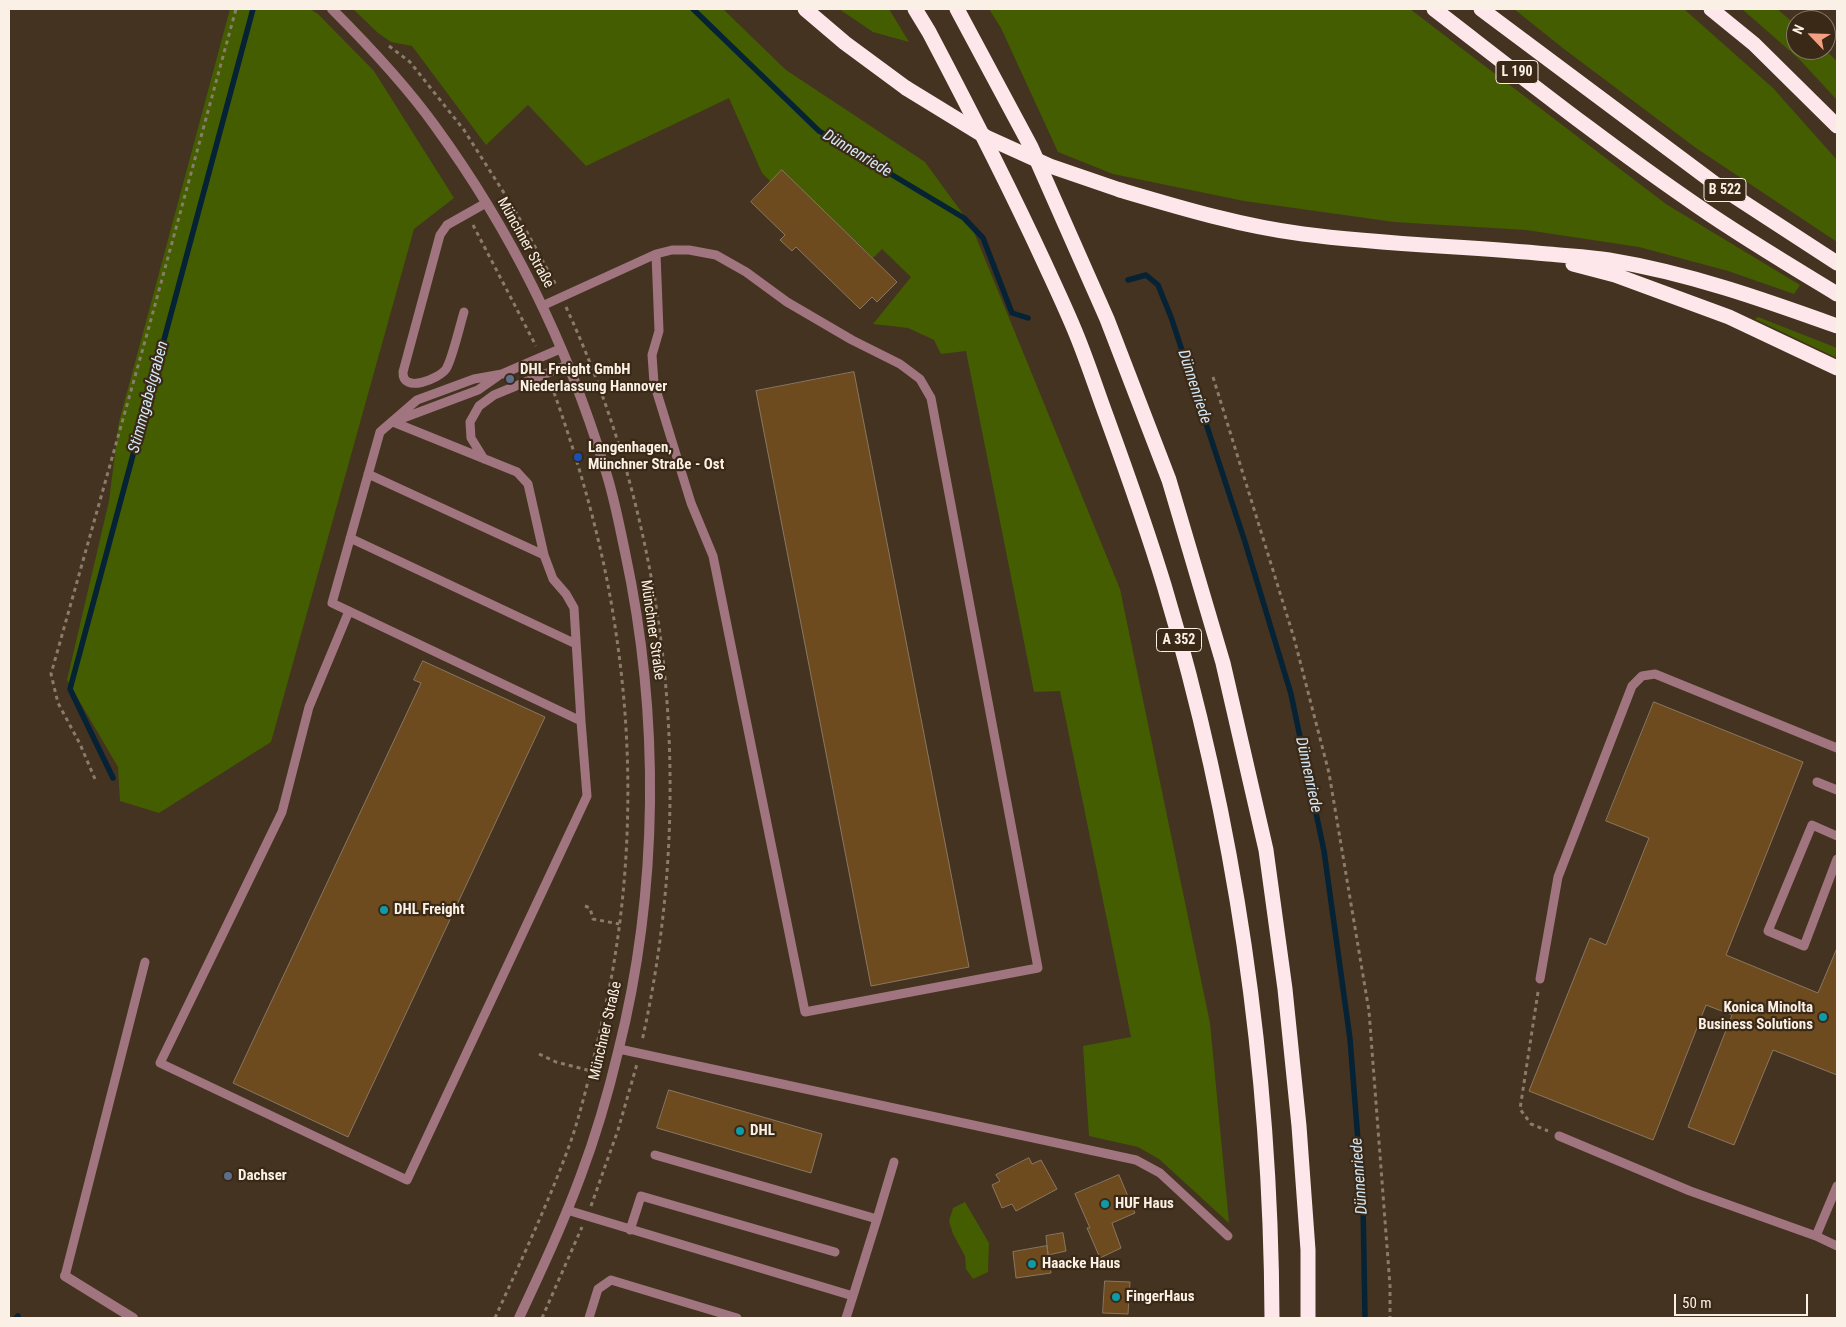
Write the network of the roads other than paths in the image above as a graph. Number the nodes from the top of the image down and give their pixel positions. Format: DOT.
graph roads {
  1 [pos="332,9"];
  2 [pos="805,9"];
  3 [pos="915,9"];
  4 [pos="957,9"];
  5 [pos="1434,9"];
  6 [pos="1481,9"];
  7 [pos="1711,9"];
  8 [pos="1812,102"];
  9 [pos="1617,112"];
  10 [pos="1837,126"];
  11 [pos="1837,131"];
  12 [pos="1600,134"];
  13 [pos="486,203"];
  14 [pos="1533,253"];
  15 [pos="656,254"];
  16 [pos="1837,263"];
  17 [pos="1837,294"];
  18 [pos="542,306"];
  19 [pos="464,312"];
  20 [pos="1837,326"];
  21 [pos="560,349"];
  22 [pos="567,365"];
  23 [pos="1837,368"];
  24 [pos="393,422"];
  25 [pos="484,459"];
  26 [pos="368,474"];
  27 [pos="350,538"];
  28 [pos="544,555"];
  29 [pos="349,611"];
  30 [pos="576,644"];
  31 [pos="582,721"];
  32 [pos="1837,748"];
  33 [pos="1817,782"];
  34 [pos="1837,790"];
  35 [pos="1837,836"];
  36 [pos="1837,859"];
  37 [pos="145,962"];
  38 [pos="1540,979"];
  39 [pos="619,1049"];
  40 [pos="1559,1136"];
  41 [pos="656,1155"];
  42 [pos="894,1162"];
  43 [pos="1837,1186"];
  44 [pos="567,1210"];
  45 [pos="877,1219"];
  46 [pos="630,1230"];
  47 [pos="1228,1236"];
  48 [pos="1816,1236"];
  49 [pos="1837,1246"];
  50 [pos="835,1252"];
  51 [pos="65,1276"];
  52 [pos="853,1296"];
  53 [pos="133,1318"];
  54 [pos="519,1318"];
  55 [pos="589,1318"];
  56 [pos="737,1318"];
  57 [pos="846,1318"];
  58 [pos="1272,1318"];
  59 [pos="1308,1318"];
  1 -- 13 [label="street, Münchner Straße"];
  2 -- 14 [label="highway, bridge"];
  3 -- 58 [label="highway, A 352"];
  4 -- 59 [label="highway, A 352"];
  5 -- 12 [label="highway, L 190"];
  6 -- 9 [label="highway, L 190"];
  7 -- 8 [label="highway"];
  8 -- 10 [label="highway"];
  8 -- 11 [label="highway"];
  9 -- 16 [label="highway, B 522"];
  12 -- 17 [label="highway, B 522"];
  13 -- 18 [label="street, Münchner Straße"];
  13 -- 19 [label="lane"];
  14 -- 20 [label="highway"];
  14 -- 23 [label="highway"];
  15 -- 15 [label="lane"];
  15 -- 18 [label="lane"];
  18 -- 21 [label="street, Münchner Straße"];
  21 -- 22 [label="street, Münchner Straße"];
  21 -- 24 [label="lane"];
  22 -- 25 [label="lane"];
  22 -- 39 [label="street, Münchner Straße"];
  24 -- 25 [label="lane"];
  24 -- 26 [label="lane"];
  25 -- 28 [label="lane"];
  26 -- 27 [label="lane"];
  26 -- 28 [label="lane"];
  27 -- 29 [label="lane"];
  27 -- 30 [label="lane"];
  28 -- 30 [label="lane"];
  29 -- 31 [label="lane"];
  29 -- 31 [label="lane"];
  30 -- 31 [label="lane"];
  32 -- 38 [label="lane"];
  33 -- 34 [label="lane"];
  35 -- 36 [label="lane"];
  37 -- 51 [label="lane"];
  39 -- 44 [label="street, Münchner Straße"];
  39 -- 47 [label="lane"];
  40 -- 48 [label="lane"];
  41 -- 45 [label="lane"];
  42 -- 45 [label="lane"];
  43 -- 48 [label="lane"];
  44 -- 46 [label="lane"];
  44 -- 54 [label="street, Münchner Straße"];
  45 -- 52 [label="lane"];
  46 -- 50 [label="lane"];
  46 -- 52 [label="lane"];
  48 -- 49 [label="lane"];
  51 -- 53 [label="street"];
  52 -- 57 [label="lane"];
  55 -- 56 [label="lane"];
}
